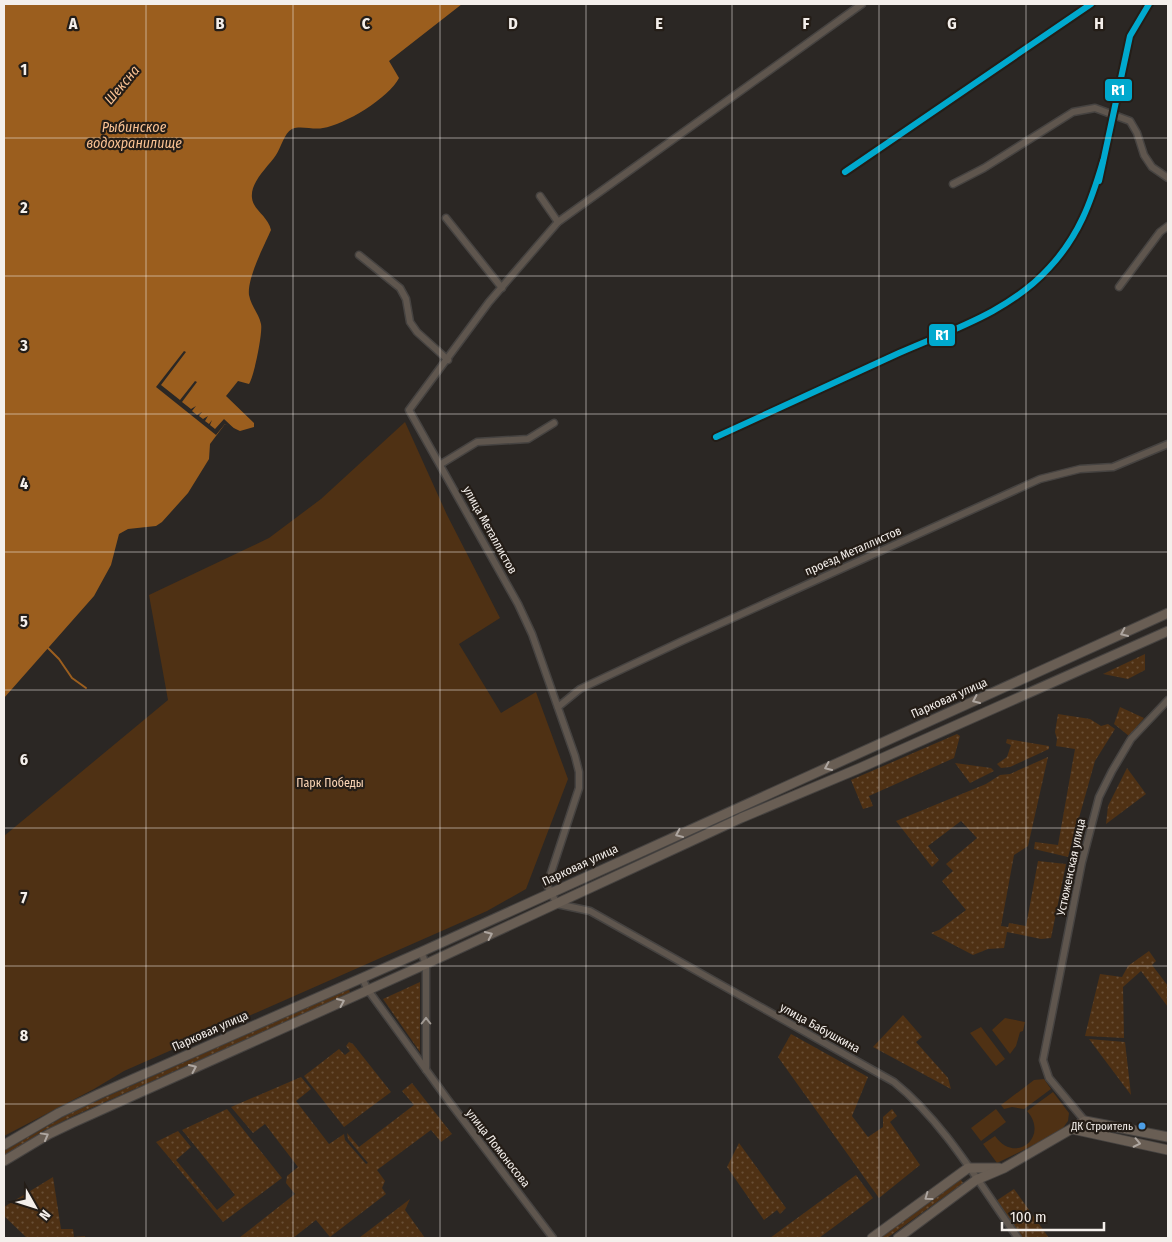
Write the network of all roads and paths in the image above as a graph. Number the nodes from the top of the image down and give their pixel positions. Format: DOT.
graph roads {
  1 [pos="862,4"];
  2 [pos="1168,178"];
  3 [pos="953,184"];
  4 [pos="540,196"];
  5 [pos="446,218"];
  6 [pos="558,222"];
  7 [pos="1168,226"];
  8 [pos="359,255"];
  9 [pos="1119,287"];
  10 [pos="502,288"];
  11 [pos="448,360"];
  12 [pos="554,423"];
  13 [pos="1168,444"];
  14 [pos="441,464"];
  15 [pos="1168,613"];
  16 [pos="1168,631"];
  17 [pos="1168,700"];
  18 [pos="558,707"];
  19 [pos="550,893"];
  20 [pos="557,904"];
  21 [pos="421,952"];
  22 [pos="426,964"];
  23 [pos="362,978"];
  24 [pos="368,990"];
  25 [pos="426,1070"];
  26 [pos="1085,1121"];
  27 [pos="1072,1129"];
  28 [pos="1168,1137"];
  29 [pos="4,1145"];
  30 [pos="1168,1150"];
  31 [pos="4,1161"];
  32 [pos="968,1168"];
  33 [pos="1004,1168"];
  34 [pos="976,1180"];
  35 [pos="553,1238"];
  36 [pos="872,1238"];
  37 [pos="898,1238"];
  38 [pos="1018,1238"];
  1 -- 6 [label="street, улица Металлистов"];
  2 -- 3 [label="street"];
  4 -- 6 [label="street"];
  5 -- 10 [label="street"];
  6 -- 10 [label="street, улица Металлистов"];
  7 -- 9 [label="street"];
  8 -- 11 [label="street"];
  10 -- 11 [label="street, улица Металлистов"];
  11 -- 14 [label="street, улица Металлистов"];
  12 -- 14 [label="street"];
  13 -- 18 [label="street, проезд Металлистов"];
  14 -- 18 [label="street, улица Металлистов"];
  15 -- 19 [label="main road, Парковая улица, one-way"];
  16 -- 20 [label="main road, Парковая улица"];
  17 -- 26 [label="street, Устюженская улица"];
  18 -- 19 [label="street, улица Металлистов"];
  19 -- 20 [label="street"];
  19 -- 21 [label="main road, Парковая улица"];
  22 -- 20 [label="main road, Парковая улица, one-way"];
  20 -- 32 [label="street, улица Бабушкина"];
  21 -- 22 [label="street"];
  21 -- 23 [label="main road, Парковая улица"];
  22 -- 24 [label="main road, Парковая улица"];
  25 -- 22 [label="street, one-way"];
  23 -- 24 [label="street, улица Ломоносова"];
  23 -- 29 [label="main road, Парковая улица"];
  24 -- 25 [label="street, улица Ломоносова"];
  31 -- 24 [label="main road, Парковая улица, one-way"];
  25 -- 35 [label="street, улица Ломоносова"];
  26 -- 27 [label="main road"];
  26 -- 28 [label="main road"];
  27 -- 30 [label="main road, one-way"];
  27 -- 33 [label="main road"];
  32 -- 33 [label="main road"];
  32 -- 34 [label="street, улица Бабушкина"];
  32 -- 36 [label="main road, one-way"];
  33 -- 34 [label="main road"];
  34 -- 37 [label="main road"];
  34 -- 38 [label="street, улица Бабушкина"];
}
